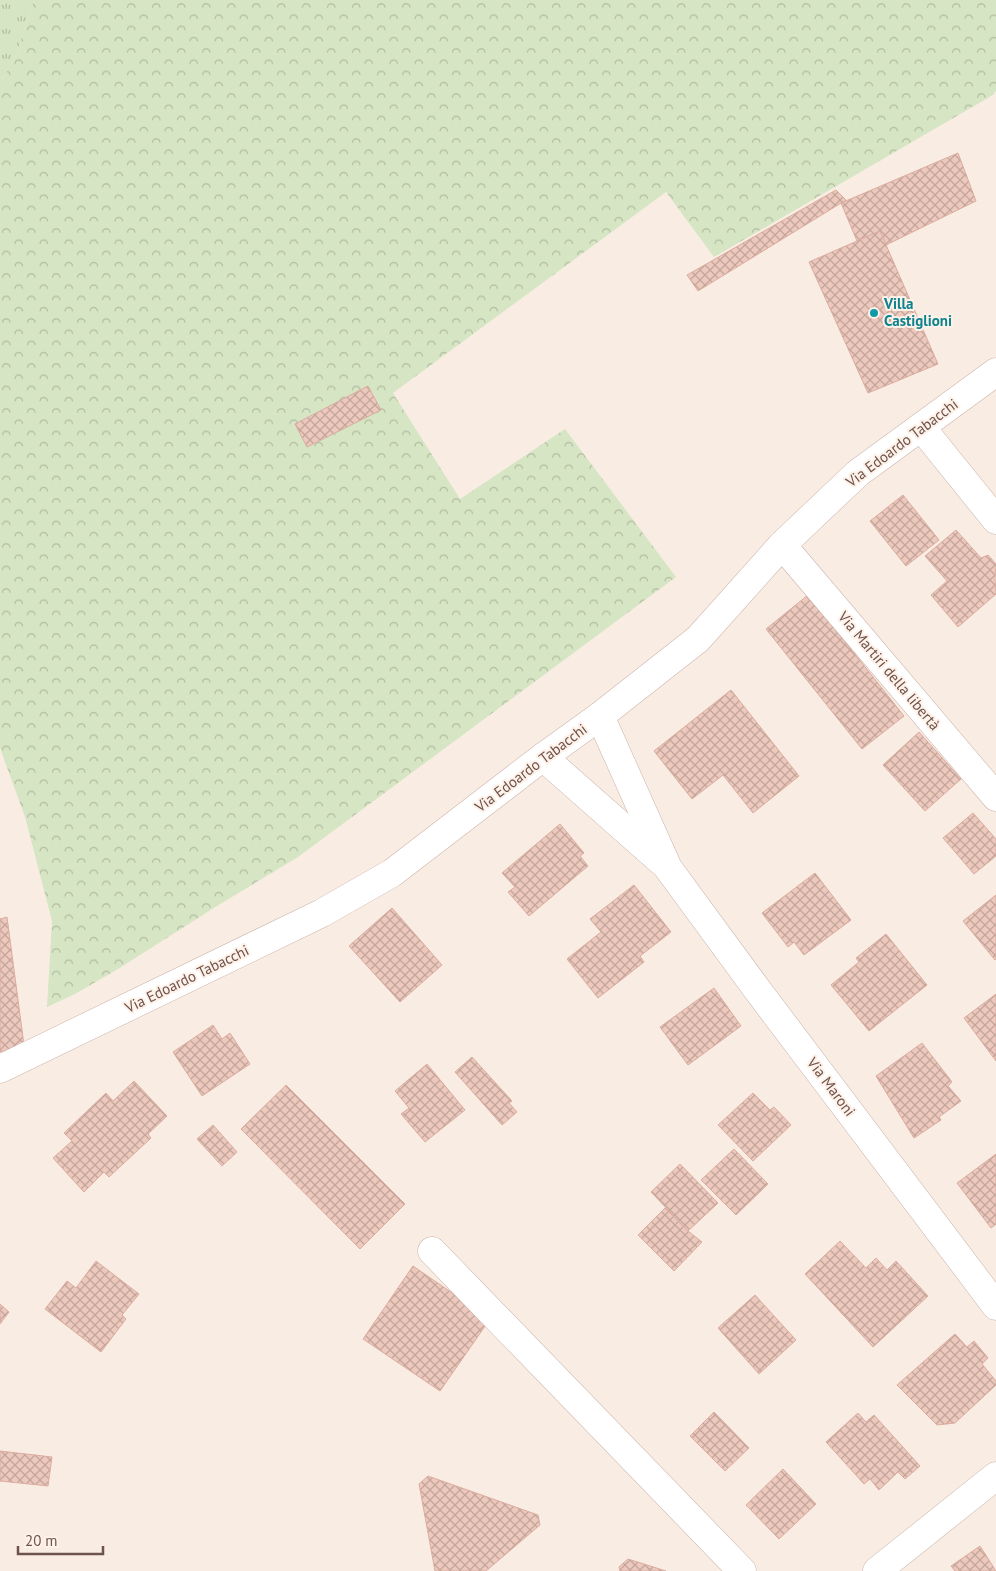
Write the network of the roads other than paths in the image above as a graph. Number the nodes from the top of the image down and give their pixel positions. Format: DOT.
graph roads {
  1 [pos="996,372"];
  2 [pos="921,427"];
  3 [pos="996,520"];
  4 [pos="782,545"];
  5 [pos="600,716"];
  6 [pos="542,757"];
  7 [pos="996,797"];
  8 [pos="668,868"];
  9 [pos="0,1069"];
  10 [pos="432,1251"];
  11 [pos="996,1306"];
  12 [pos="996,1476"];
  13 [pos="742,1571"];
  14 [pos="877,1571"];
  1 -- 2 [label="street, Via Edoardo Tabacchi"];
  2 -- 3 [label="street"];
  2 -- 4 [label="street, Via Edoardo Tabacchi"];
  4 -- 5 [label="street, Via Edoardo Tabacchi"];
  4 -- 7 [label="street, Via Martiri della libertà"];
  5 -- 6 [label="street, Via Edoardo Tabacchi"];
  5 -- 8 [label="street, Via Maroni"];
  6 -- 8 [label="street, Via Maroni"];
  6 -- 9 [label="street, Via Edoardo Tabacchi"];
  8 -- 11 [label="street, Via Maroni"];
  10 -- 13 [label="street"];
  12 -- 14 [label="street"];
}
